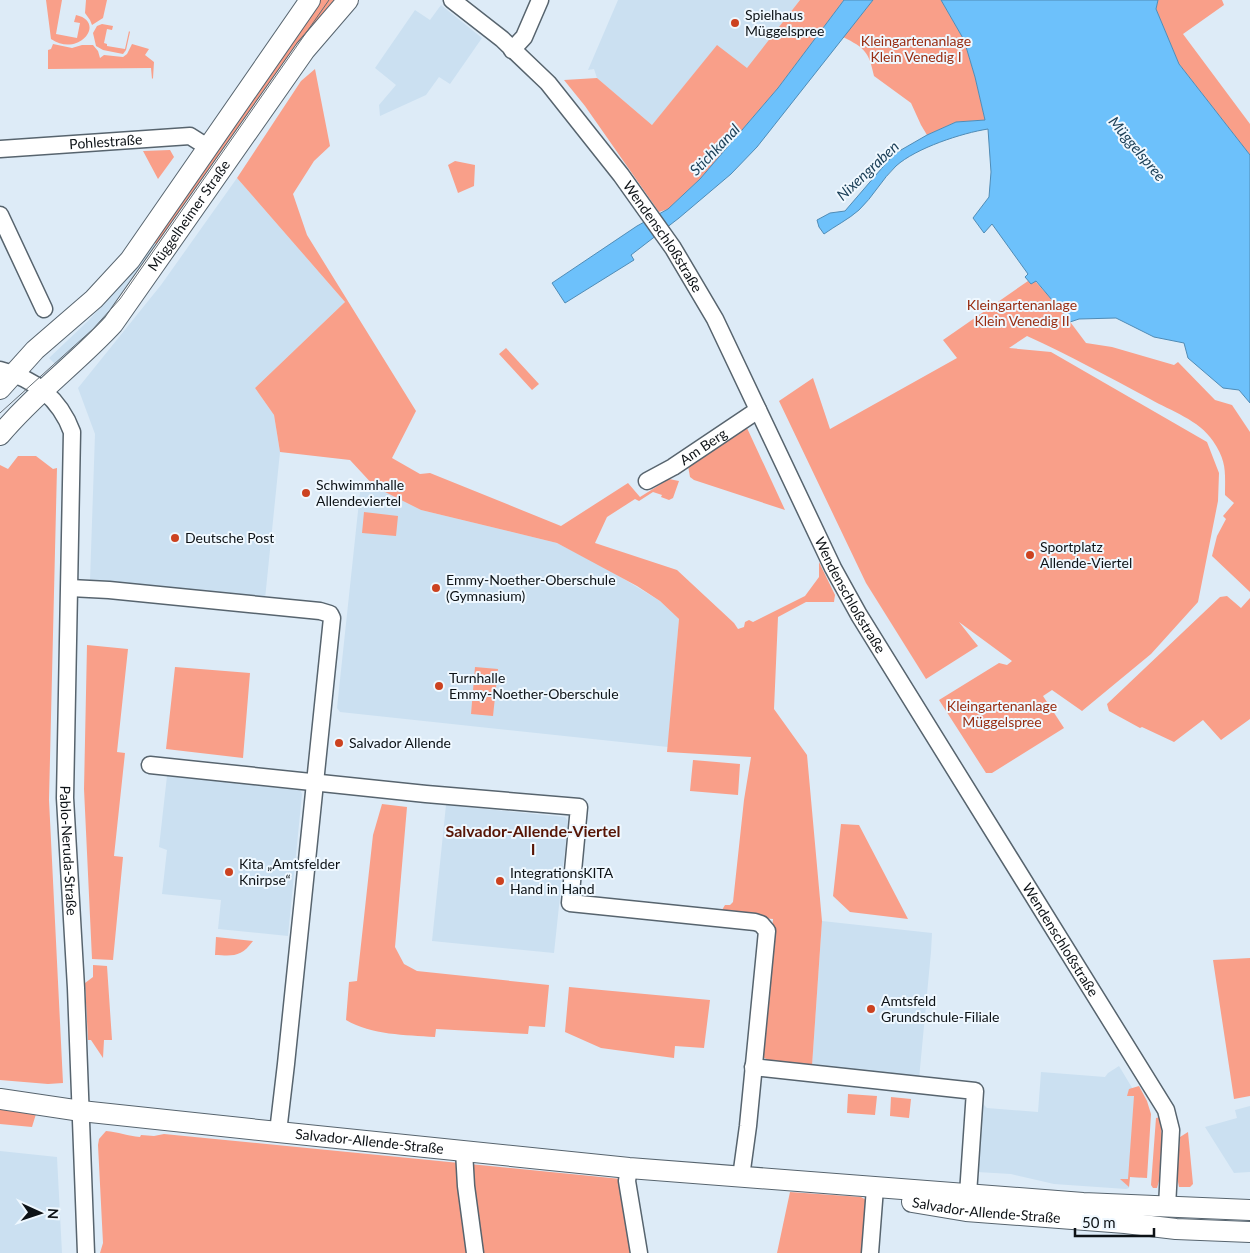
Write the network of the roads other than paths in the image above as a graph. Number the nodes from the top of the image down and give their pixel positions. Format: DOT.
graph roads {
  1 [pos="310,0"];
  2 [pos="348,0"];
  3 [pos="452,0"];
  4 [pos="540,0"];
  5 [pos="512,50"];
  6 [pos="209,148"];
  7 [pos="0,149"];
  8 [pos="0,215"];
  9 [pos="44,309"];
  10 [pos="7,372"];
  11 [pos="0,389"];
  12 [pos="44,391"];
  13 [pos="758,410"];
  14 [pos="0,435"];
  15 [pos="647,481"];
  16 [pos="70,588"];
  17 [pos="150,765"];
  18 [pos="316,782"];
  19 [pos="754,1067"];
  20 [pos="0,1099"];
  21 [pos="81,1111"];
  22 [pos="278,1132"];
  23 [pos="464,1151"];
  24 [pos="629,1168"];
  25 [pos="741,1177"];
  26 [pos="875,1188"];
  27 [pos="968,1194"];
  28 [pos="1167,1207"];
  29 [pos="1250,1210"];
  30 [pos="1166,1227"];
  31 [pos="1250,1232"];
  32 [pos="86,1253"];
  33 [pos="475,1253"];
  34 [pos="639,1253"];
  35 [pos="870,1253"];
  1 -- 6 [label="main road, Müggelheimer Straße"];
  2 -- 12 [label="main road, Müggelheimer Straße"];
  3 -- 5 [label="street, Wendenschloßstraße"];
  4 -- 5 [label="street"];
  5 -- 13 [label="street, Wendenschloßstraße"];
  6 -- 7 [label="street, Pohlestraße"];
  6 -- 10 [label="main road, Müggelheimer Straße"];
  8 -- 9 [label="street"];
  10 -- 11 [label="main road, Müggelheimer Straße"];
  10 -- 12 [label="street, Pablo-Neruda-Straße"];
  12 -- 14 [label="main road, Müggelheimer Straße"];
  12 -- 16 [label="street, Pablo-Neruda-Straße"];
  13 -- 15 [label="street, Am Berg"];
  13 -- 28 [label="street, Wendenschloßstraße"];
  16 -- 18 [label="street"];
  16 -- 21 [label="street, Pablo-Neruda-Straße"];
  17 -- 18 [label="street"];
  18 -- 19 [label="street"];
  18 -- 22 [label="street"];
  19 -- 25 [label="street"];
  19 -- 27 [label="street, Salvador-Allende-Straße"];
  20 -- 21 [label="main road, Salvador-Allende-Straße"];
  21 -- 22 [label="main road, Salvador-Allende-Straße"];
  21 -- 32 [label="street, Pablo-Neruda-Straße"];
  22 -- 23 [label="main road, Salvador-Allende-Straße"];
  23 -- 24 [label="main road, Salvador-Allende-Straße"];
  23 -- 33 [label="street"];
  24 -- 25 [label="main road, Salvador-Allende-Straße"];
  24 -- 34 [label="street"];
  25 -- 26 [label="main road, Salvador-Allende-Straße"];
  26 -- 27 [label="main road, Salvador-Allende-Straße"];
  26 -- 30 [label="main road, Salvador-Allende-Straße"];
  26 -- 35 [label="street"];
  27 -- 28 [label="main road, Salvador-Allende-Straße"];
  28 -- 29 [label="main road, Salvador-Allende-Straße"];
  28 -- 30 [label="main road, Wendenschloßstraße"];
  30 -- 31 [label="main road, Salvador-Allende-Straße"];
}
